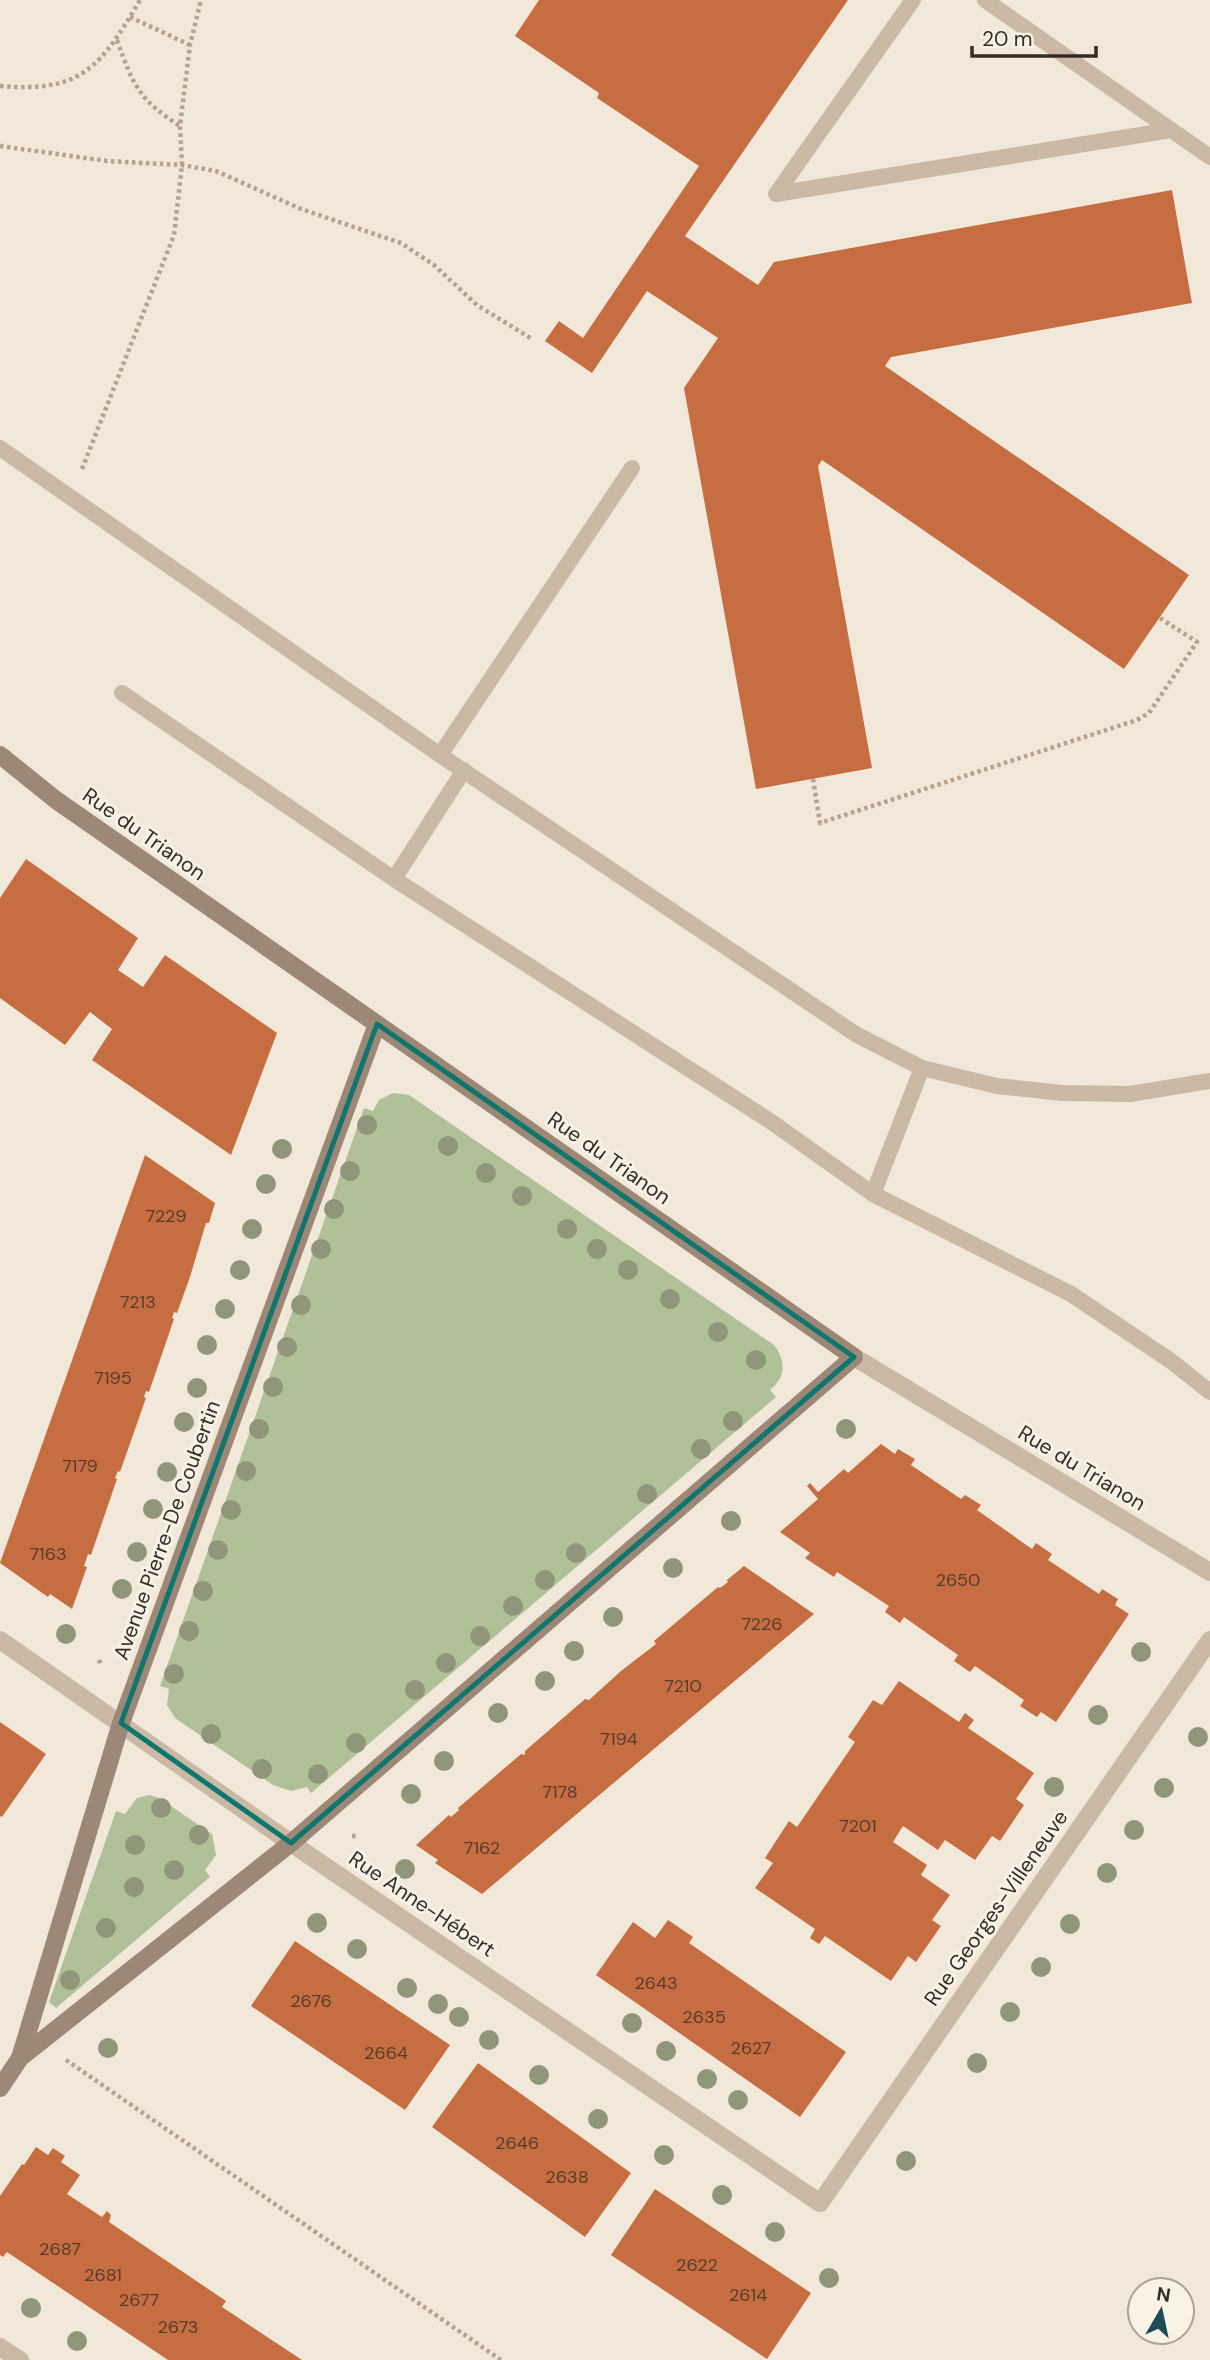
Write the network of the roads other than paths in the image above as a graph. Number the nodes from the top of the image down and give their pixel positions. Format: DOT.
graph roads {
  1 [pos="913,0"];
  2 [pos="985,0"];
  3 [pos="1171,130"];
  4 [pos="1210,157"];
  5 [pos="0,448"];
  6 [pos="632,468"];
  7 [pos="122,692"];
  8 [pos="440,755"];
  9 [pos="3,764"];
  10 [pos="464,770"];
  11 [pos="394,879"];
  12 [pos="377,1024"];
  13 [pos="922,1068"];
  14 [pos="1210,1081"];
  15 [pos="873,1194"];
  16 [pos="854,1357"];
  17 [pos="1210,1392"];
  18 [pos="1210,1572"];
  19 [pos="0,1640"];
  20 [pos="1210,1640"];
  21 [pos="121,1723"];
  22 [pos="291,1843"];
  23 [pos="20,2059"];
  24 [pos="0,2088"];
  25 [pos="820,2203"];
  26 [pos="0,2347"];
  27 [pos="20,2360"];
  1 -- 3 [label="lane"];
  2 -- 3 [label="lane"];
  3 -- 4 [label="lane"];
  5 -- 8 [label="lane"];
  6 -- 8 [label="lane"];
  7 -- 11 [label="lane"];
  8 -- 10 [label="lane"];
  9 -- 12 [label="street, Rue du Trianon"];
  10 -- 11 [label="lane"];
  10 -- 13 [label="lane"];
  11 -- 15 [label="lane"];
  12 -- 16 [label="street, Rue du Trianon"];
  12 -- 21 [label="street, Avenue Pierre-De Coubertin"];
  13 -- 14 [label="lane"];
  13 -- 15 [label="lane"];
  15 -- 17 [label="lane"];
  16 -- 18 [label="street, Rue du Trianon"];
  16 -- 22 [label="street, Avenue Pierre-De Coubertin"];
  19 -- 21 [label="street, Rue Anne-Hébert"];
  20 -- 25 [label="street, Rue Georges-Villeneuve"];
  21 -- 22 [label="street, Rue Anne-Hébert"];
  21 -- 23 [label="street, Avenue Pierre-De Coubertin"];
  22 -- 23 [label="street, Avenue Pierre-De Coubertin"];
  22 -- 25 [label="street, Rue Anne-Hébert"];
  23 -- 24 [label="street, Avenue Pierre-De Coubertin"];
  26 -- 27 [label="street"];
}
